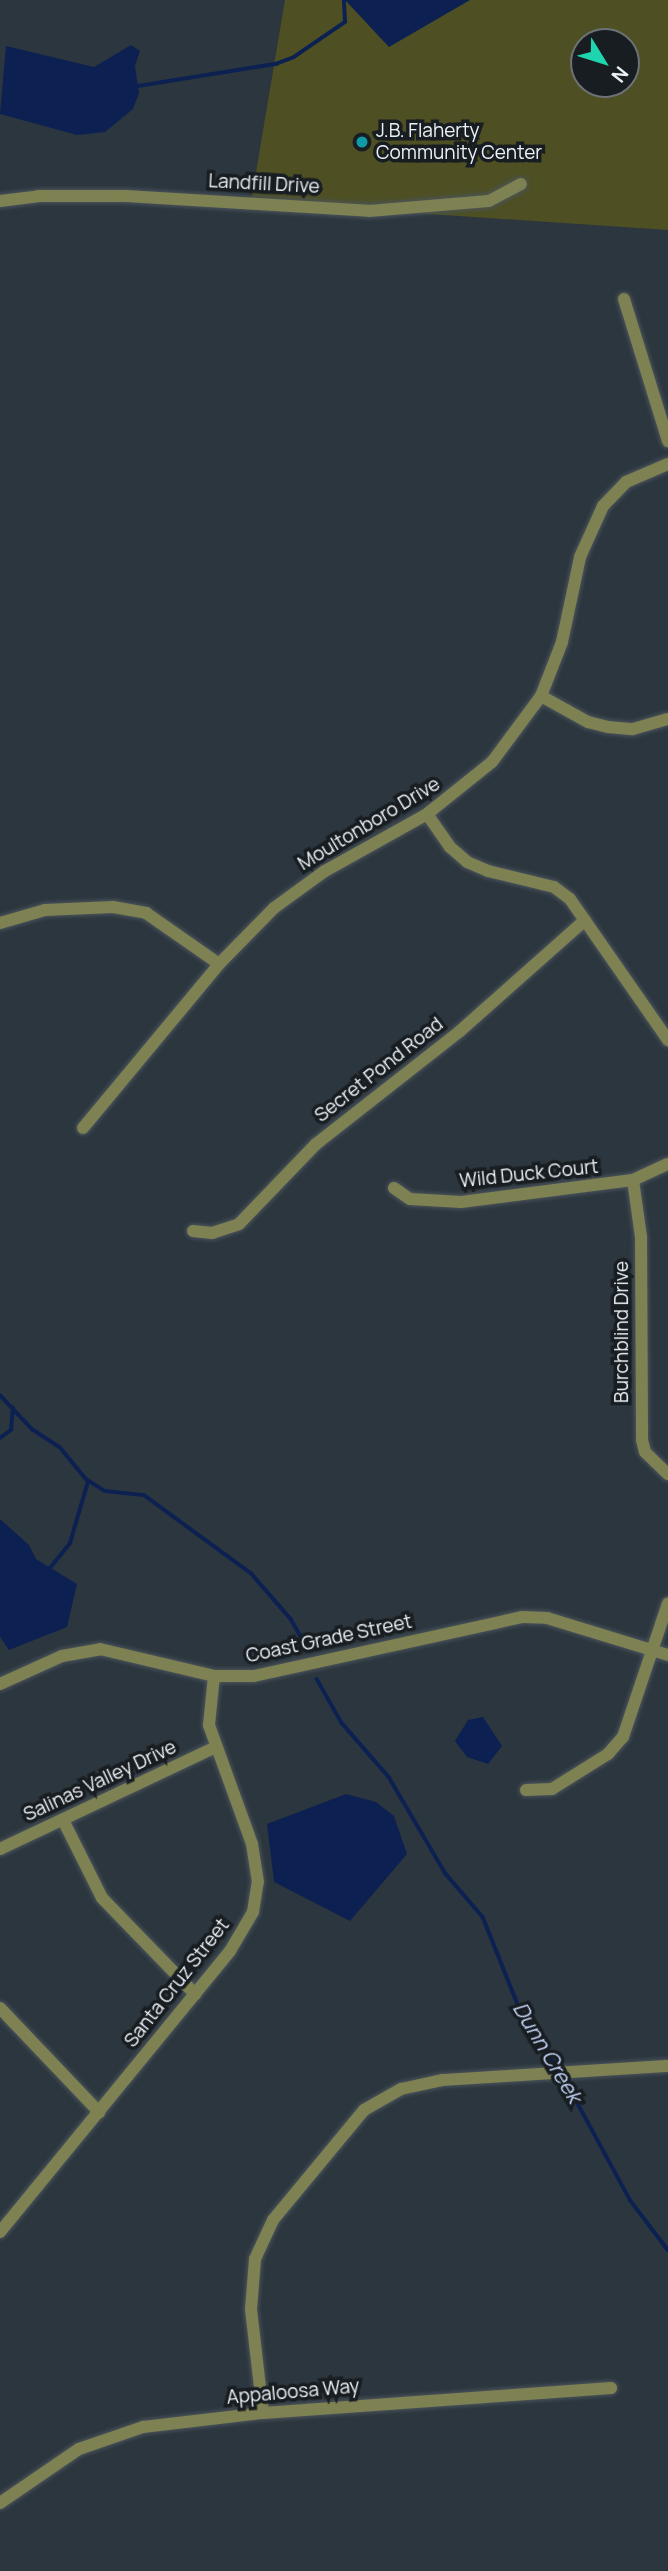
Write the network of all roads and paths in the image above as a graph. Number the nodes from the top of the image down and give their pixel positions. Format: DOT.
graph roads {
  1 [pos="521,184"];
  2 [pos="0,201"];
  3 [pos="624,299"];
  4 [pos="668,441"];
  5 [pos="668,464"];
  6 [pos="541,696"];
  7 [pos="668,719"];
  8 [pos="427,814"];
  9 [pos="585,920"];
  10 [pos="0,923"];
  11 [pos="219,964"];
  12 [pos="668,1040"];
  13 [pos="83,1128"];
  14 [pos="668,1164"];
  15 [pos="633,1180"];
  16 [pos="394,1188"];
  17 [pos="193,1231"];
  18 [pos="668,1474"];
  19 [pos="668,1603"];
  20 [pos="652,1651"];
  21 [pos="668,1655"];
  22 [pos="214,1676"];
  23 [pos="0,1684"];
  24 [pos="216,1747"];
  25 [pos="526,1790"];
  26 [pos="63,1820"];
  27 [pos="0,1849"];
  28 [pos="195,1994"];
  29 [pos="0,2008"];
  30 [pos="668,2066"];
  31 [pos="99,2112"];
  32 [pos="1,2230"];
  33 [pos="611,2388"];
  34 [pos="263,2413"];
  35 [pos="0,2503"];
  1 -- 2 [label="street, Landfill Drive"];
  3 -- 4 [label="street"];
  5 -- 6 [label="street, Moultonboro Drive"];
  6 -- 7 [label="street"];
  6 -- 8 [label="street, Moultonboro Drive"];
  8 -- 9 [label="street"];
  8 -- 11 [label="street, Moultonboro Drive"];
  9 -- 12 [label="street"];
  9 -- 17 [label="street, Secret Pond Road"];
  10 -- 11 [label="street"];
  11 -- 13 [label="street, Moultonboro Drive"];
  14 -- 15 [label="street, Wild Duck Court"];
  15 -- 16 [label="street, Wild Duck Court"];
  15 -- 18 [label="street, Burchblind Drive"];
  19 -- 20 [label="street"];
  20 -- 21 [label="street, Coast Grade Street"];
  20 -- 22 [label="street, Coast Grade Street"];
  20 -- 25 [label="street"];
  22 -- 23 [label="street, Coast Grade Street"];
  22 -- 24 [label="street, Santa Cruz Street"];
  24 -- 26 [label="street, Salinas Valley Drive"];
  24 -- 28 [label="street, Santa Cruz Street"];
  26 -- 27 [label="street, Salinas Valley Drive"];
  26 -- 28 [label="street"];
  28 -- 31 [label="street, Santa Cruz Street"];
  29 -- 31 [label="street"];
  30 -- 34 [label="street"];
  31 -- 32 [label="street, Santa Cruz Street"];
  33 -- 34 [label="street, Appaloosa Way"];
  34 -- 35 [label="street, Appaloosa Way"];
}
